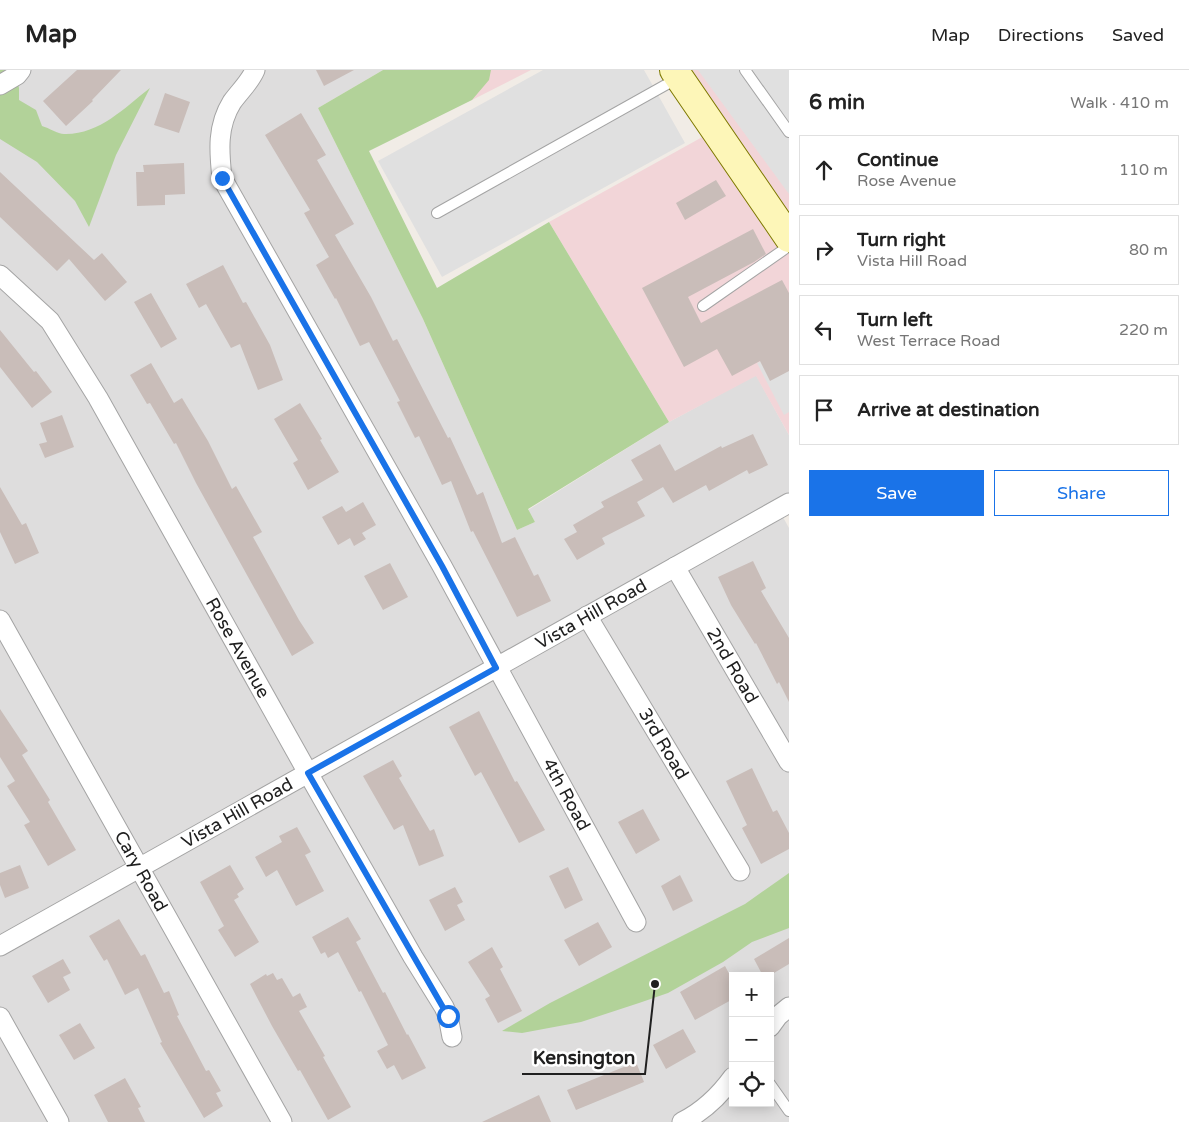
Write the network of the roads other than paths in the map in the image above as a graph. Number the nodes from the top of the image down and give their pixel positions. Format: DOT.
graph roads {
  1 [pos="21,70"];
  2 [pos="255,70"];
  3 [pos="744,70"];
  4 [pos="677,74"];
  5 [pos="0,85"];
  6 [pos="789,132"];
  7 [pos="437,213"];
  8 [pos="789,238"];
  9 [pos="789,246"];
  10 [pos="0,275"];
  11 [pos="703,306"];
  12 [pos="789,503"];
  13 [pos="675,567"];
  14 [pos="587,616"];
  15 [pos="0,620"];
  16 [pos="496,668"];
  17 [pos="789,762"];
  18 [pos="308,773"];
  19 [pos="140,868"];
  20 [pos="740,871"];
  21 [pos="636,922"];
  22 [pos="0,946"];
  23 [pos="789,1008"];
  24 [pos="0,1017"];
  25 [pos="774,1022"];
  26 [pos="452,1037"];
  27 [pos="729,1082"];
  28 [pos="774,1090"];
  29 [pos="789,1111"];
  30 [pos="59,1122"];
  31 [pos="282,1122"];
  32 [pos="682,1122"];
  1 -- 5 [label="street"];
  2 -- 16 [label="street, 4th Road"];
  3 -- 6 [label="lane"];
  4 -- 7 [label="lane"];
  4 -- 8 [label="main road"];
  9 -- 11 [label="lane"];
  10 -- 18 [label="street, Rose Avenue"];
  12 -- 13 [label="street, Vista Hill Road"];
  13 -- 14 [label="street, Vista Hill Road"];
  13 -- 17 [label="street, 2nd Road"];
  14 -- 16 [label="street, Vista Hill Road"];
  14 -- 20 [label="street, 3rd Road"];
  15 -- 19 [label="street, Cary Road"];
  16 -- 18 [label="street, Vista Hill Road"];
  16 -- 21 [label="street, 4th Road"];
  18 -- 19 [label="street, Vista Hill Road"];
  18 -- 26 [label="street, Rose Avenue"];
  19 -- 22 [label="street, Vista Hill Road"];
  19 -- 31 [label="street, Cary Road"];
  23 -- 25 [label="street"];
  24 -- 30 [label="street"];
  27 -- 32 [label="street"];
  28 -- 29 [label="lane"];
}
